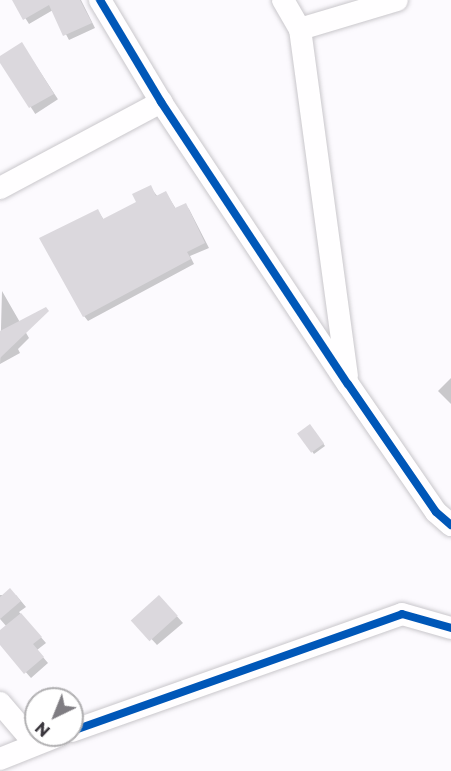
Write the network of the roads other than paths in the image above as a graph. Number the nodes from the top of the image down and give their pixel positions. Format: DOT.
graph roads {
  1 [pos="100,0"];
  2 [pos="283,0"];
  3 [pos="397,0"];
  4 [pos="300,29"];
  5 [pos="161,102"];
  6 [pos="0,188"];
  7 [pos="348,384"];
  8 [pos="451,525"];
  9 [pos="451,628"];
  10 [pos="0,703"];
  11 [pos="84,727"];
  12 [pos="24,731"];
  13 [pos="28,747"];
  14 [pos="0,759"];
  1 -- 5 [label="street"];
  2 -- 4 [label="street"];
  3 -- 4 [label="street"];
  4 -- 7 [label="street"];
  5 -- 6 [label="street"];
  5 -- 7 [label="street"];
  7 -- 8 [label="street"];
  9 -- 11 [label="street"];
  10 -- 12 [label="street"];
  13 -- 14 [label="street"];
}
